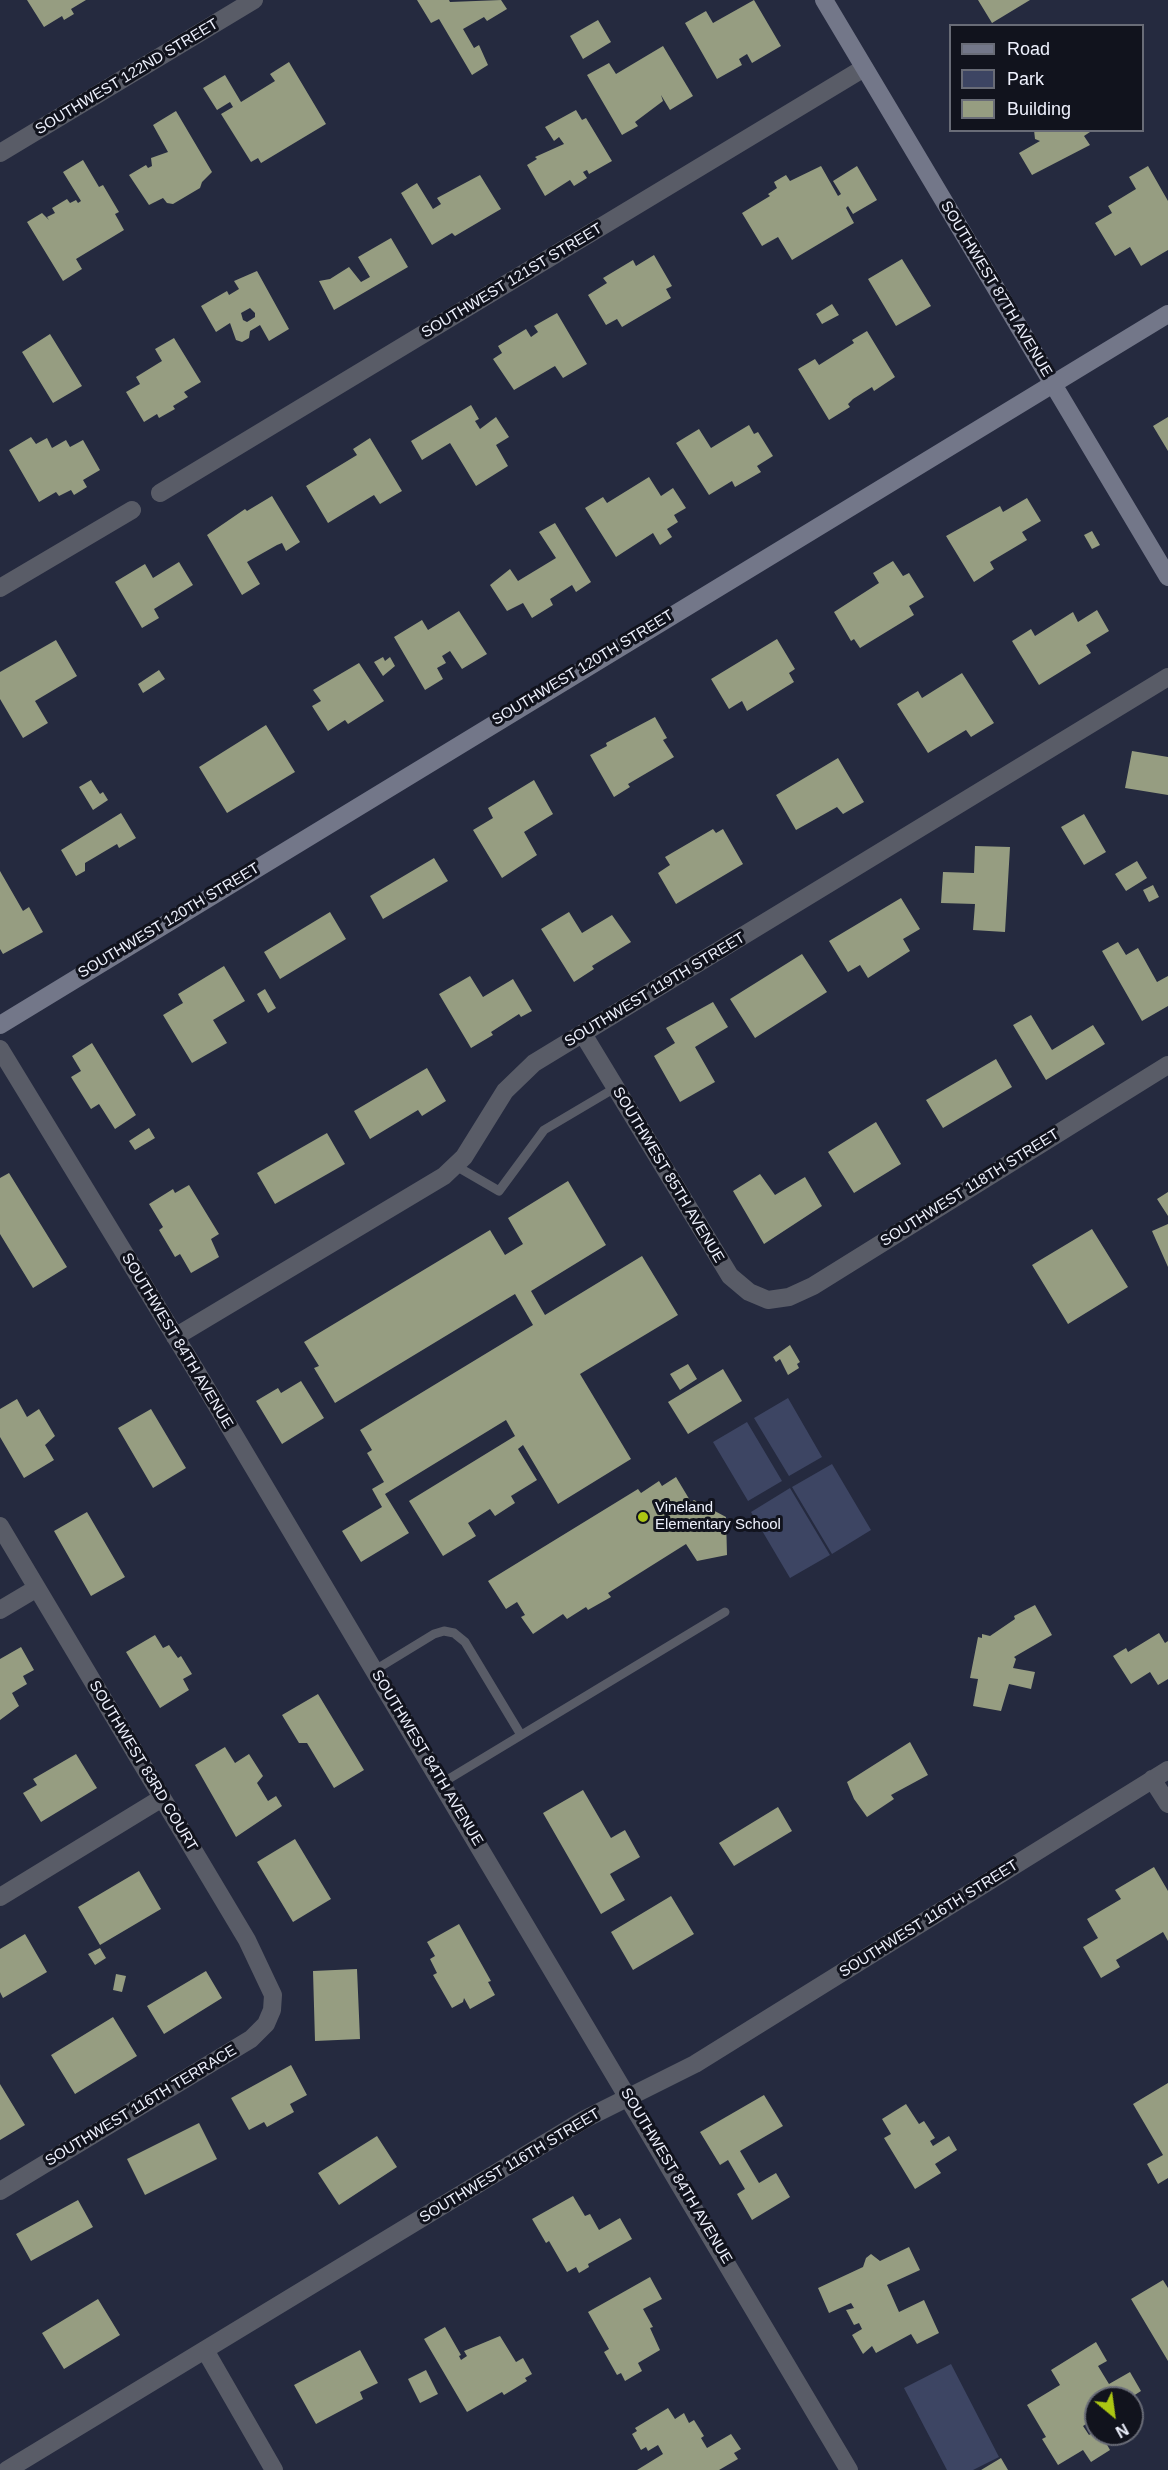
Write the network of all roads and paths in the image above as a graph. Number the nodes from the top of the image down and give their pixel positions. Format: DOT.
graph roads {
  1 [pos="254,0"];
  2 [pos="824,0"];
  3 [pos="864,68"];
  4 [pos="0,153"];
  5 [pos="1168,314"];
  6 [pos="1052,382"];
  7 [pos="160,493"];
  8 [pos="132,510"];
  9 [pos="1168,578"];
  10 [pos="0,588"];
  11 [pos="1168,677"];
  12 [pos="0,1025"];
  13 [pos="583,1034"];
  14 [pos="0,1049"];
  15 [pos="1168,1065"];
  16 [pos="615,1088"];
  17 [pos="456,1166"];
  18 [pos="768,1300"];
  19 [pos="175,1336"];
  20 [pos="0,1526"];
  21 [pos="37,1588"];
  22 [pos="0,1610"];
  23 [pos="725,1612"];
  24 [pos="375,1670"];
  25 [pos="521,1735"];
  26 [pos="1168,1770"];
  27 [pos="1152,1779"];
  28 [pos="442,1783"];
  29 [pos="162,1798"];
  30 [pos="1168,1804"];
  31 [pos="0,1897"];
  32 [pos="272,2010"];
  33 [pos="630,2097"];
  34 [pos="0,2191"];
  35 [pos="205,2350"];
  36 [pos="8,2470"];
  37 [pos="274,2470"];
  38 [pos="849,2470"];
  1 -- 4 [label="street, SOUTHWEST 122ND STREET"];
  2 -- 3 [label="street, SOUTHWEST 87TH AVENUE"];
  3 -- 6 [label="street, SOUTHWEST 87TH AVENUE"];
  3 -- 7 [label="street, SOUTHWEST 121ST STREET"];
  5 -- 6 [label="street, SOUTHWEST 120TH STREET"];
  6 -- 9 [label="street, SOUTHWEST 87TH AVENUE"];
  6 -- 12 [label="street, SOUTHWEST 120TH STREET"];
  8 -- 10 [label="street"];
  11 -- 13 [label="street, SOUTHWEST 119TH STREET"];
  13 -- 16 [label="street, SOUTHWEST 85TH AVENUE"];
  13 -- 17 [label="street, SOUTHWEST 119TH STREET"];
  14 -- 19 [label="street, SOUTHWEST 84TH AVENUE"];
  15 -- 18 [label="street, SOUTHWEST 118TH STREET"];
  16 -- 17 [label="lane"];
  16 -- 18 [label="street, SOUTHWEST 85TH AVENUE"];
  17 -- 19 [label="street, SOUTHWEST 119TH STREET"];
  19 -- 24 [label="street, SOUTHWEST 84TH AVENUE"];
  20 -- 21 [label="street, SOUTHWEST 83RD COURT"];
  21 -- 22 [label="street"];
  21 -- 29 [label="street, SOUTHWEST 83RD COURT"];
  23 -- 25 [label="lane"];
  24 -- 25 [label="lane"];
  24 -- 28 [label="street, SOUTHWEST 84TH AVENUE"];
  25 -- 28 [label="lane"];
  26 -- 27 [label="street, SOUTHWEST 116TH STREET"];
  27 -- 30 [label="street"];
  27 -- 33 [label="street, SOUTHWEST 116TH STREET"];
  28 -- 33 [label="street, SOUTHWEST 84TH AVENUE"];
  29 -- 31 [label="street"];
  29 -- 32 [label="street, SOUTHWEST 83RD COURT"];
  32 -- 34 [label="street, SOUTHWEST 116TH TERRACE"];
  33 -- 35 [label="street, SOUTHWEST 116TH STREET"];
  33 -- 38 [label="street, SOUTHWEST 84TH AVENUE"];
  35 -- 36 [label="street, SOUTHWEST 116TH STREET"];
  35 -- 37 [label="street"];
}
